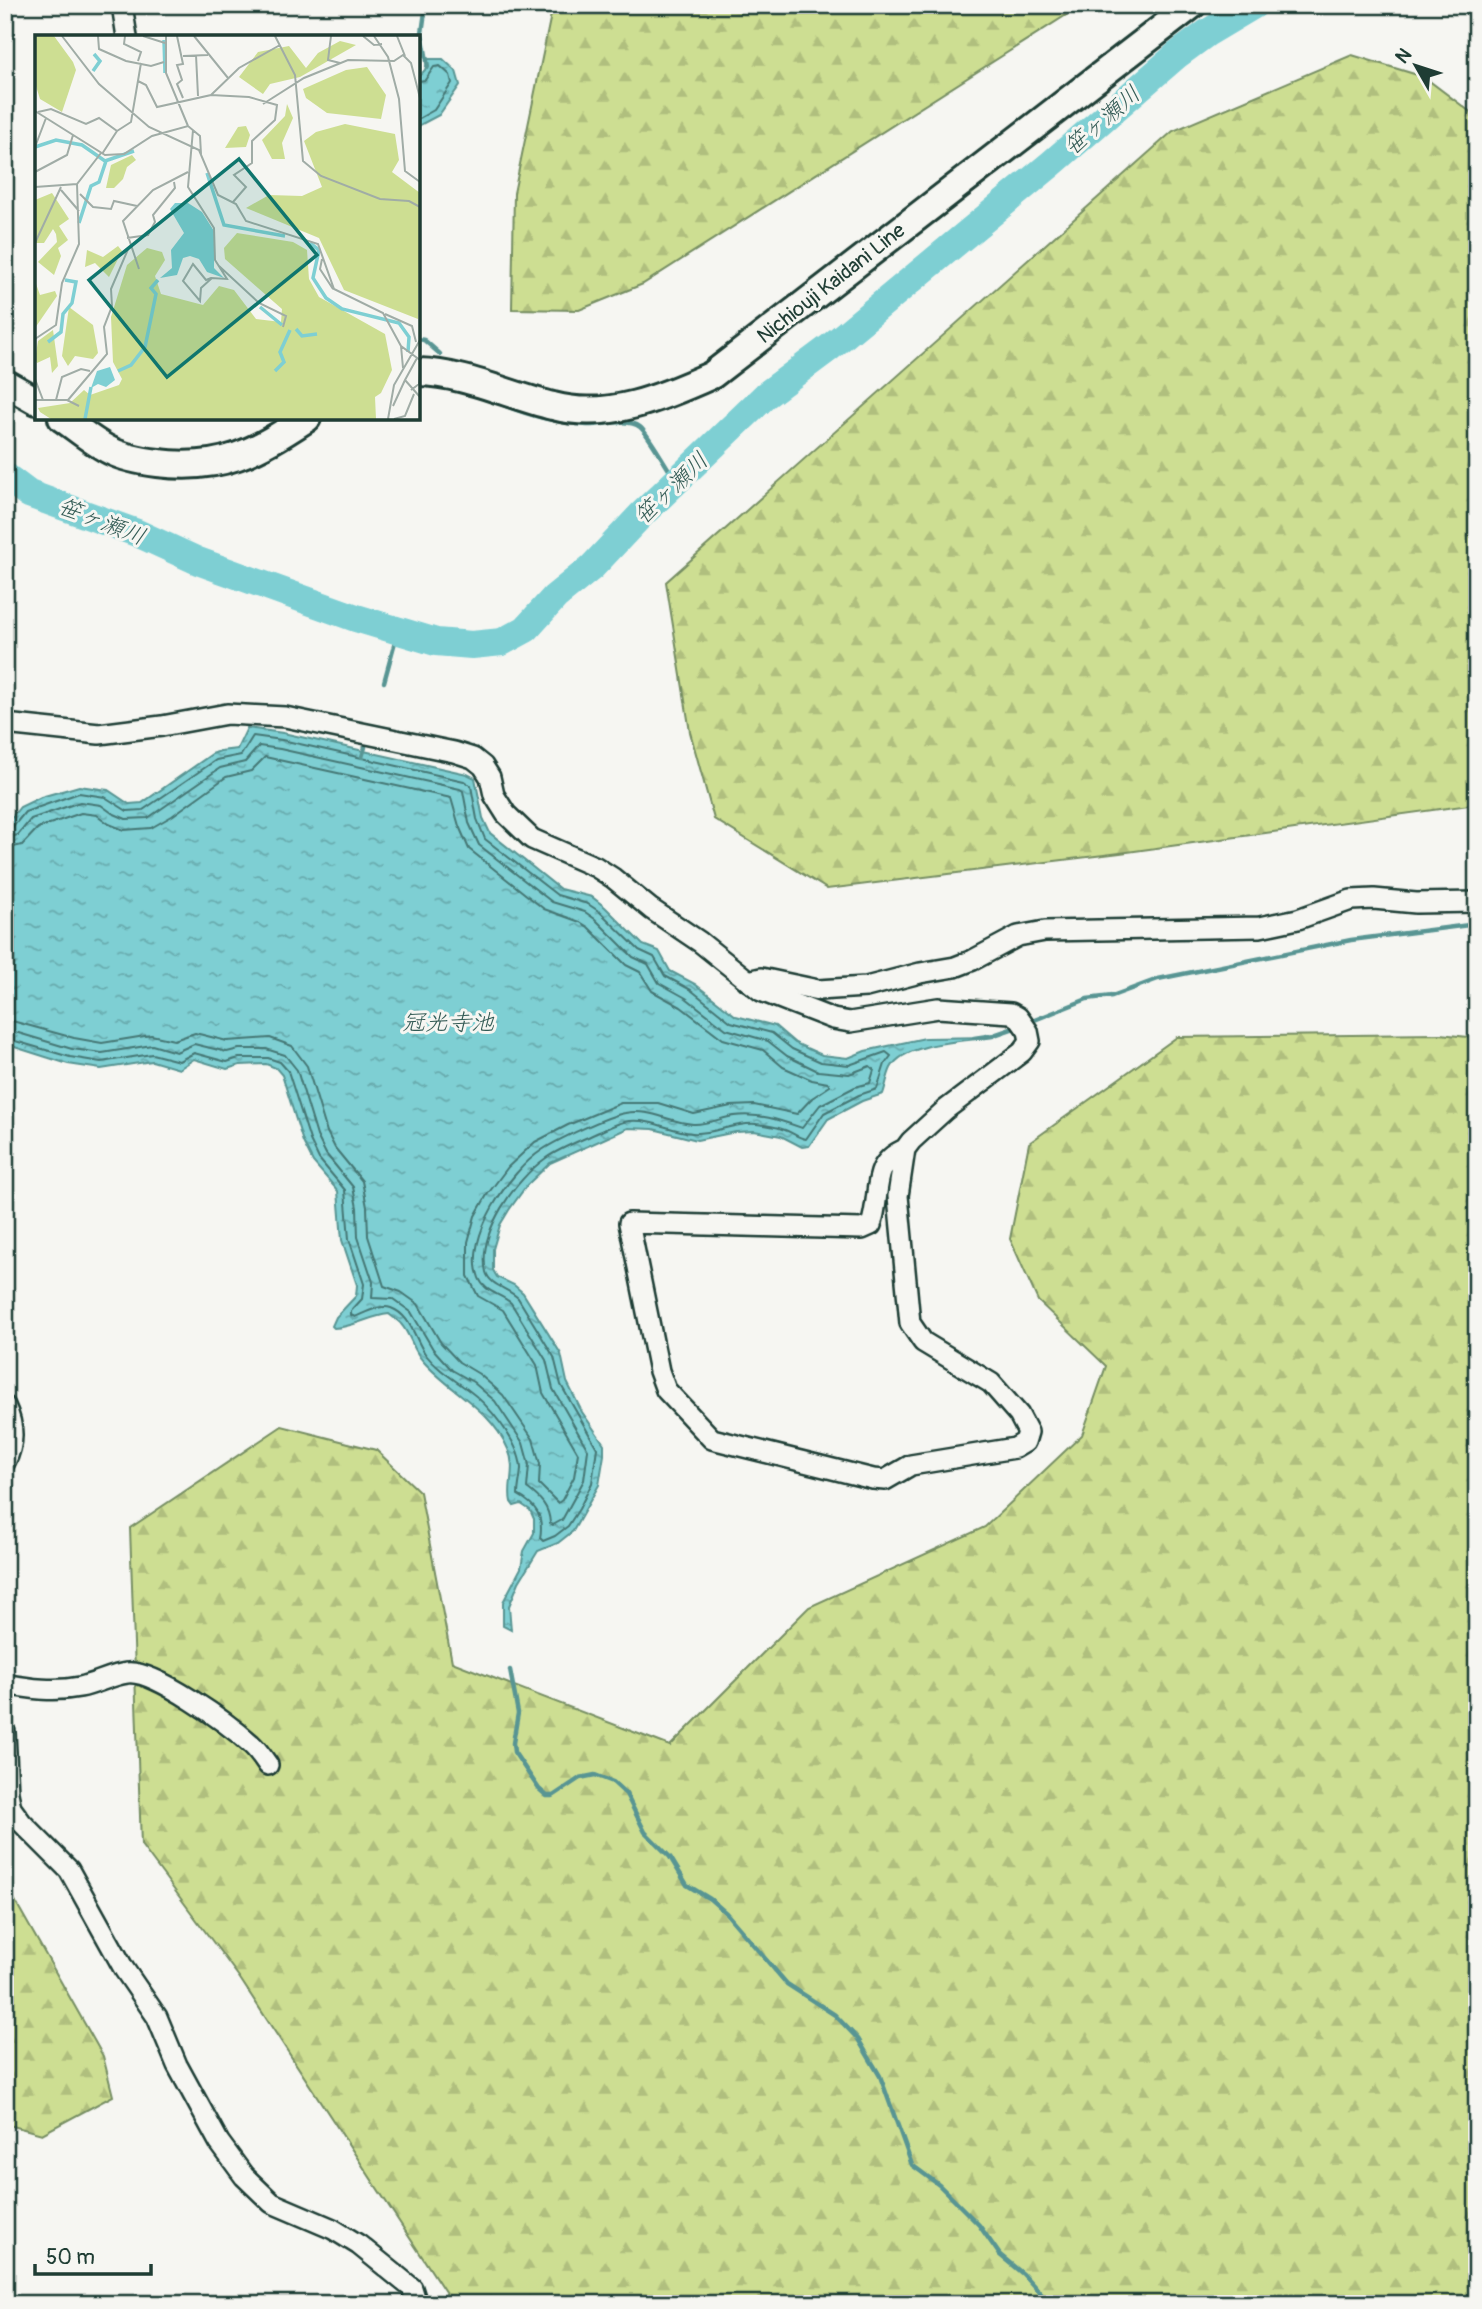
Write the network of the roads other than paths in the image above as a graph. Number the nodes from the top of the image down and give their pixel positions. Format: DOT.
graph roads {
  1 [pos="122,5"];
  2 [pos="1192,5"];
  3 [pos="127,35"];
  4 [pos="420,372"];
  5 [pos="5,383"];
  6 [pos="35,400"];
  7 [pos="65,420"];
  8 [pos="304,420"];
  9 [pos="5,724"];
  10 [pos="1477,902"];
  11 [pos="747,982"];
  12 [pos="905,1149"];
  13 [pos="5,1406"];
  14 [pos="5,1462"];
  15 [pos="5,1684"];
  16 [pos="5,1731"];
  17 [pos="268,1765"];
  18 [pos="417,2304"];
  1 -- 3 [label="street"];
  2 -- 4 [label="main road, Nichiouji Kaidani Line"];
  5 -- 6 [label="main road"];
  7 -- 8 [label="main road"];
  9 -- 11 [label="street"];
  10 -- 11 [label="street"];
  11 -- 12 [label="street"];
  12 -- 12 [label="street"];
  13 -- 14 [label="street"];
  15 -- 17 [label="street"];
  16 -- 18 [label="street"];
}
